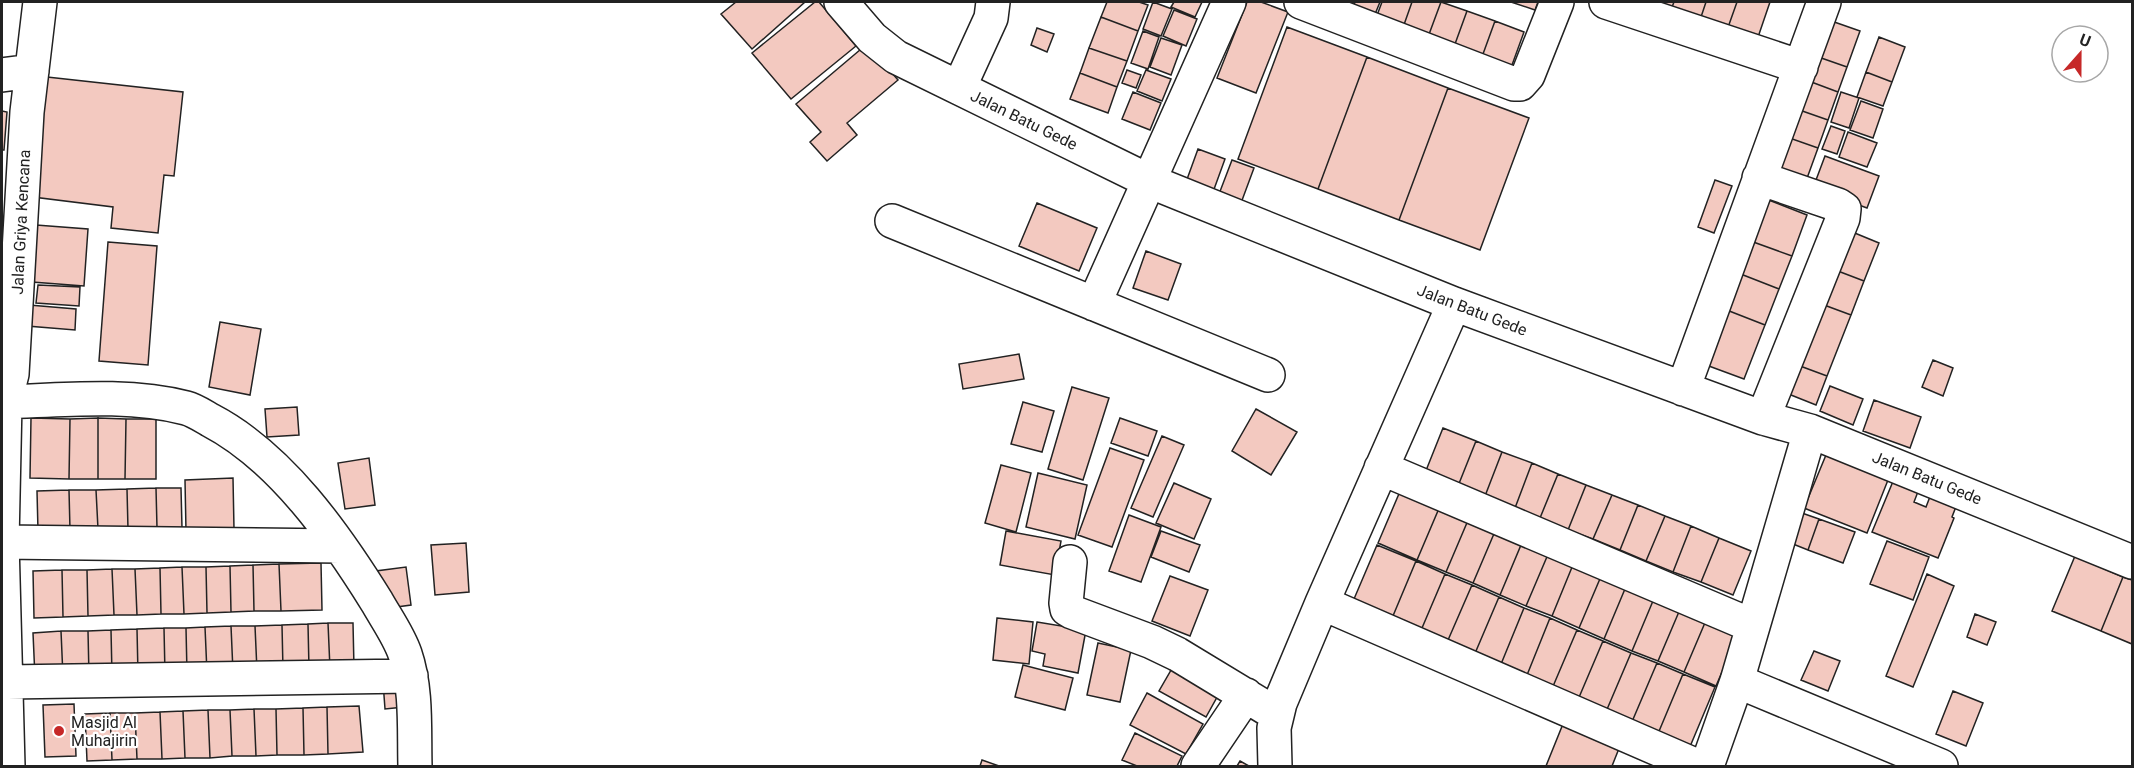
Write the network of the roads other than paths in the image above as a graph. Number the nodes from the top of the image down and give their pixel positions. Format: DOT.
graph roads {
  1 [pos="40,2"];
  2 [pos="841,2"];
  3 [pos="993,2"];
  4 [pos="1229,2"];
  5 [pos="1301,2"];
  6 [pos="1557,2"];
  7 [pos="1606,2"];
  8 [pos="1824,2"];
  9 [pos="1801,67"];
  10 [pos="17,73"];
  11 [pos="959,88"];
  12 [pos="1759,178"];
  13 [pos="1149,181"];
  14 [pos="892,221"];
  15 [pos="1094,304"];
  16 [pos="1454,304"];
  17 [pos="1268,375"];
  18 [pos="6,383"];
  19 [pos="1683,389"];
  20 [pos="1763,418"];
  21 [pos="1810,431"];
  22 [pos="1381,468"];
  23 [pos="3,499"];
  24 [pos="2,542"];
  25 [pos="340,546"];
  26 [pos="1070,562"];
  27 [pos="2133,562"];
  28 [pos="1322,603"];
  29 [pos="1753,626"];
  30 [pos="411,676"];
  31 [pos="1737,681"];
  32 [pos="7,682"];
  33 [pos="1246,695"];
  34 [pos="1276,714"];
  35 [pos="8,766"];
  36 [pos="415,766"];
  37 [pos="1198,766"];
  38 [pos="1275,766"];
  39 [pos="1697,766"];
  40 [pos="1707,766"];
  41 [pos="1941,766"];
  1 -- 10 [label="street, Jalan Griya Kencana"];
  2 -- 11 [label="street, Jalan Batu Gede"];
  3 -- 11 [label="street"];
  4 -- 13 [label="street"];
  5 -- 6 [label="street"];
  7 -- 9 [label="street"];
  8 -- 9 [label="street"];
  9 -- 12 [label="street"];
  10 -- 18 [label="street, Jalan Griya Kencana"];
  11 -- 13 [label="street, Jalan Batu Gede"];
  12 -- 19 [label="street"];
  12 -- 20 [label="street"];
  13 -- 15 [label="street"];
  13 -- 16 [label="street, Jalan Batu Gede"];
  14 -- 15 [label="street"];
  15 -- 17 [label="street"];
  16 -- 19 [label="street, Jalan Batu Gede"];
  16 -- 22 [label="street"];
  18 -- 23 [label="street, Jalan Griya Kencana"];
  18 -- 25 [label="street"];
  19 -- 20 [label="street, Jalan Batu Gede"];
  20 -- 21 [label="street, Jalan Batu Gede"];
  21 -- 27 [label="street, Jalan Batu Gede"];
  21 -- 29 [label="street"];
  22 -- 28 [label="street"];
  22 -- 29 [label="street"];
  23 -- 24 [label="street, Jalan Griya Kencana"];
  24 -- 25 [label="street"];
  24 -- 32 [label="street, Jalan Griya Kencana"];
  25 -- 30 [label="street"];
  26 -- 33 [label="street"];
  28 -- 34 [label="street"];
  28 -- 39 [label="street"];
  29 -- 31 [label="street"];
  30 -- 32 [label="street"];
  30 -- 36 [label="street"];
  31 -- 40 [label="street"];
  31 -- 41 [label="street"];
  32 -- 35 [label="street, Jalan Griya Kencana"];
  33 -- 34 [label="street"];
  33 -- 37 [label="street"];
  34 -- 38 [label="street"];
}
